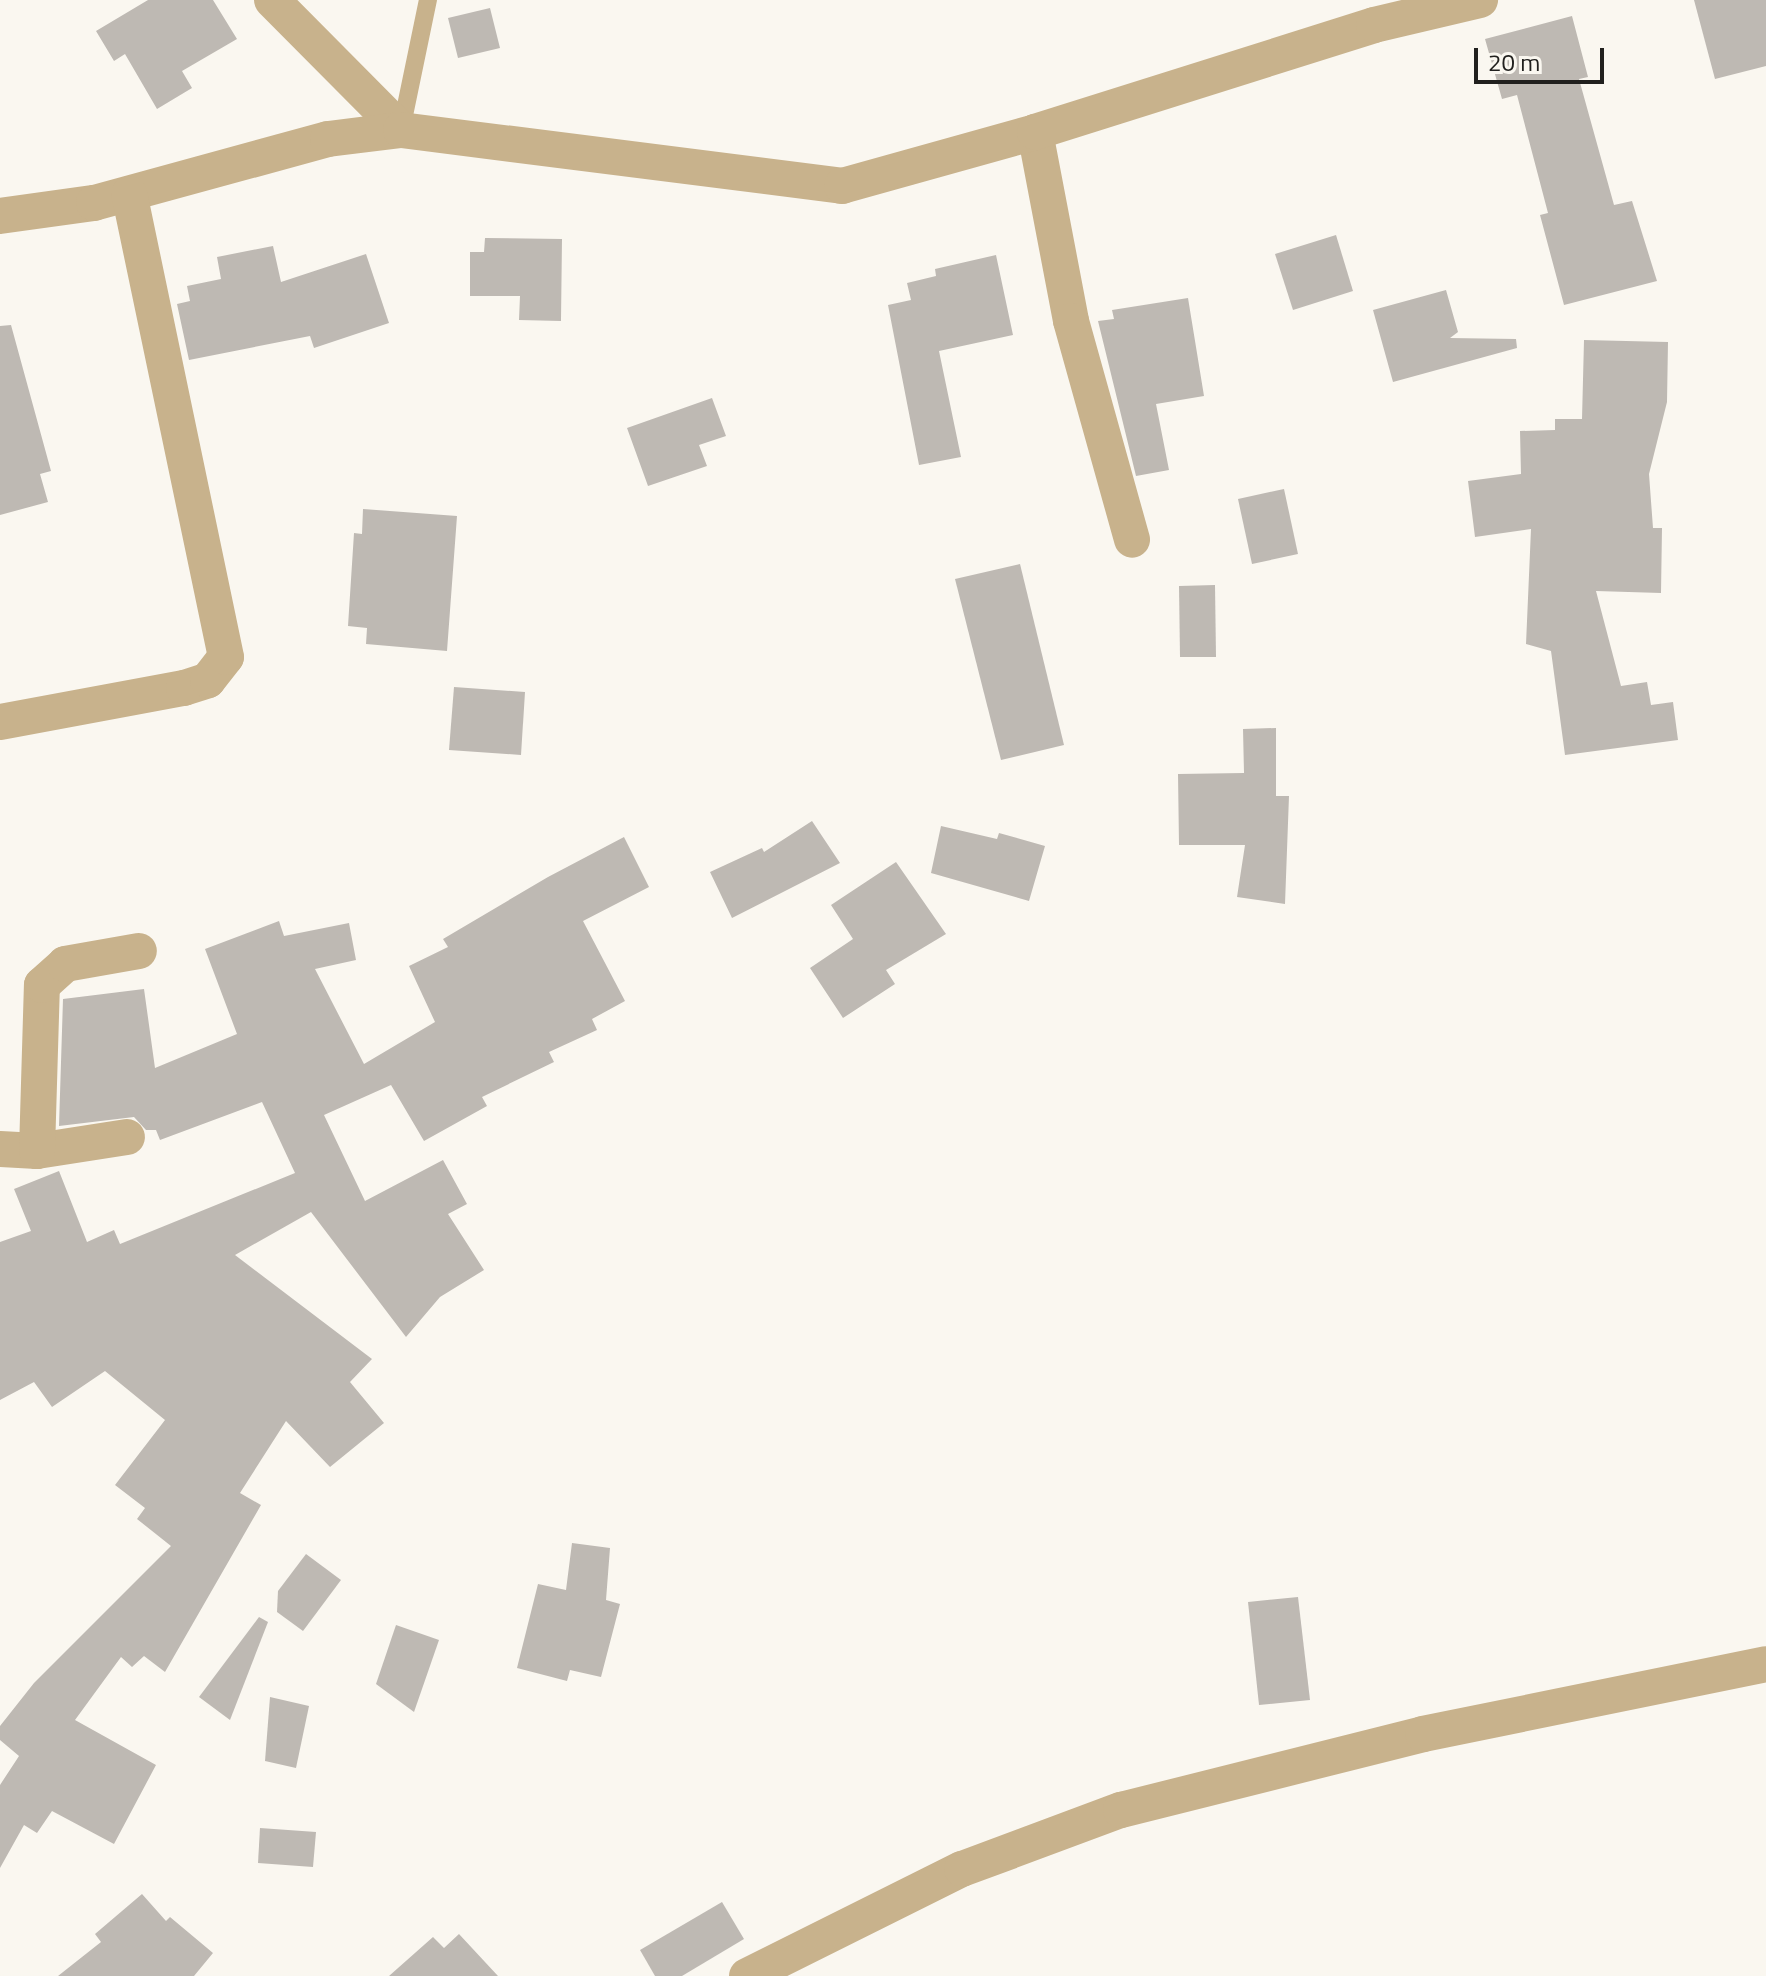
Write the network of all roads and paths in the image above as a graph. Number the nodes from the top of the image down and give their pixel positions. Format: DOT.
graph roads {
  1 [pos="272,0"];
  2 [pos="428,0"];
  3 [pos="1480,0"];
  4 [pos="401,130"];
  5 [pos="1035,132"];
  6 [pos="129,194"];
  7 [pos="0,216"];
  8 [pos="1132,540"];
  9 [pos="0,722"];
  10 [pos="139,951"];
  11 [pos="127,1137"];
  12 [pos="0,1149"];
  13 [pos="37,1151"];
  14 [pos="1766,1664"];
  15 [pos="747,1976"];
  1 -- 4 [label="street"];
  2 -- 4 [label="lane"];
  3 -- 5 [label="street"];
  4 -- 5 [label="street"];
  4 -- 6 [label="street"];
  5 -- 8 [label="street"];
  6 -- 7 [label="street"];
  6 -- 9 [label="street"];
  10 -- 13 [label="street"];
  11 -- 13 [label="street"];
  12 -- 13 [label="street"];
  14 -- 15 [label="street"];
}
